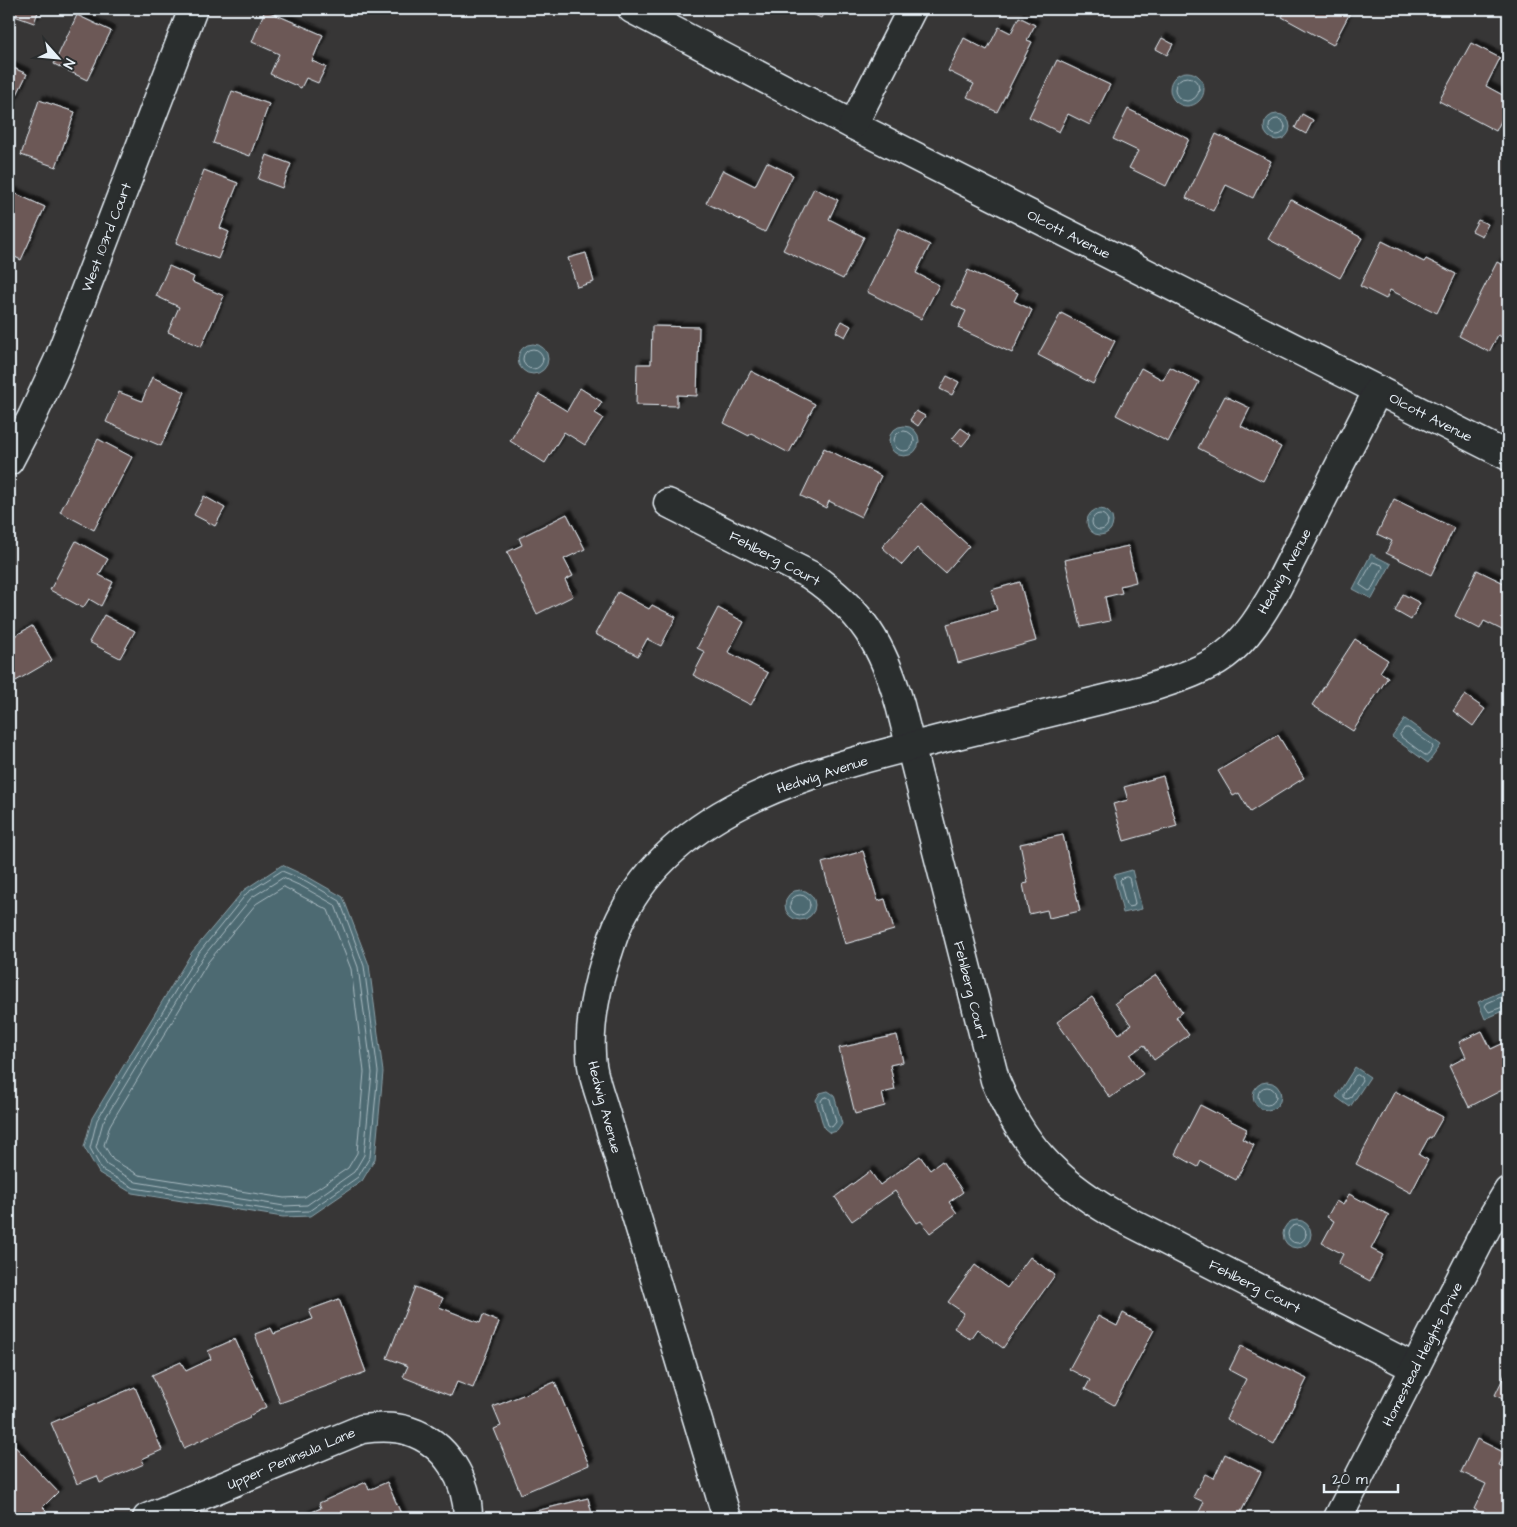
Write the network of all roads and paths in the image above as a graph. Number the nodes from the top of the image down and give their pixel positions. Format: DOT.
graph roads {
  1 [pos="193,9"];
  2 [pos="632,9"];
  3 [pos="912,9"];
  4 [pos="853,125"];
  5 [pos="1378,390"];
  6 [pos="1508,456"];
  7 [pos="9,461"];
  8 [pos="668,503"];
  9 [pos="909,747"];
  10 [pos="1508,1191"];
  11 [pos="1415,1368"];
  12 [pos="148,1518"];
  13 [pos="468,1518"];
  14 [pos="727,1518"];
  15 [pos="1338,1518"];
  1 -- 7 [label="street, West 103rd Court"];
  2 -- 4 [label="street, Olcott Avenue"];
  3 -- 4 [label="street"];
  4 -- 5 [label="street, Olcott Avenue"];
  5 -- 6 [label="street, Olcott Avenue"];
  5 -- 9 [label="street, Hedwig Avenue"];
  8 -- 9 [label="street, Fehlberg Court"];
  9 -- 11 [label="street, Fehlberg Court"];
  9 -- 14 [label="street, Hedwig Avenue"];
  10 -- 11 [label="street, Homestead Heights Drive"];
  11 -- 15 [label="street, Homestead Heights Drive"];
  12 -- 13 [label="street, Upper Peninsula Lane"];
}
